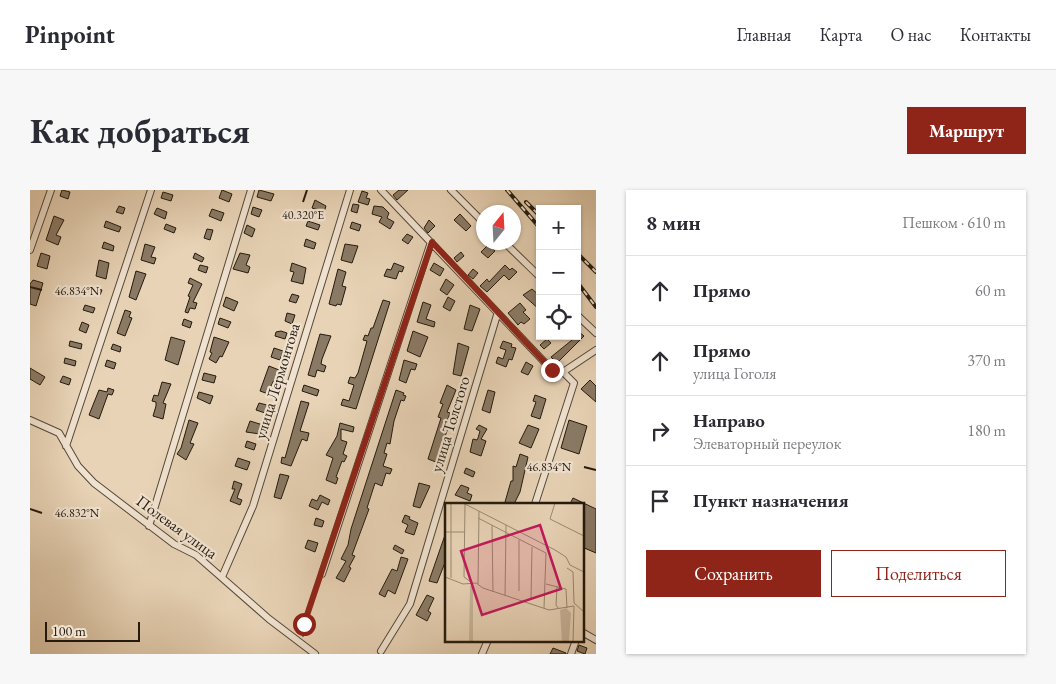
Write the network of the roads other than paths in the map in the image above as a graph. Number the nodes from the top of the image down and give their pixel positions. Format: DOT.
graph roads {
  1 [pos="51,190"];
  2 [pos="151,190"];
  3 [pos="252,190"];
  4 [pos="350,190"];
  5 [pos="381,190"];
  6 [pos="452,190"];
  7 [pos="476,214"];
  8 [pos="432,242"];
  9 [pos="30,250"];
  10 [pos="512,250"];
  11 [pos="536,274"];
  12 [pos="497,314"];
  13 [pos="581,319"];
  14 [pos="596,333"];
  15 [pos="596,350"];
  16 [pos="563,372"];
  17 [pos="30,420"];
  18 [pos="66,446"];
  19 [pos="535,503"];
  20 [pos="149,526"];
  21 [pos="322,574"];
  22 [pos="222,577"];
  23 [pos="584,633"];
  24 [pos="596,640"];
  25 [pos="487,642"];
  26 [pos="575,642"];
  27 [pos="381,651"];
  28 [pos="315,654"];
  29 [pos="482,654"];
  30 [pos="571,654"];
  1 -- 9 [label="street"];
  2 -- 18 [label="street"];
  3 -- 20 [label="street"];
  4 -- 22 [label="street, улица Лермонтова"];
  5 -- 8 [label="street"];
  6 -- 7 [label="street"];
  8 -- 12 [label="street"];
  8 -- 21 [label="street"];
  10 -- 11 [label="street"];
  12 -- 16 [label="street"];
  12 -- 27 [label="street, улица Толстого"];
  13 -- 14 [label="street"];
  15 -- 16 [label="street"];
  16 -- 19 [label="street"];
  17 -- 18 [label="street, Полевая улица"];
  18 -- 20 [label="street, Полевая улица"];
  20 -- 22 [label="street, Полевая улица"];
  22 -- 28 [label="street, Полевая улица"];
  23 -- 24 [label="street"];
  25 -- 29 [label="street"];
  26 -- 30 [label="street"];
}
